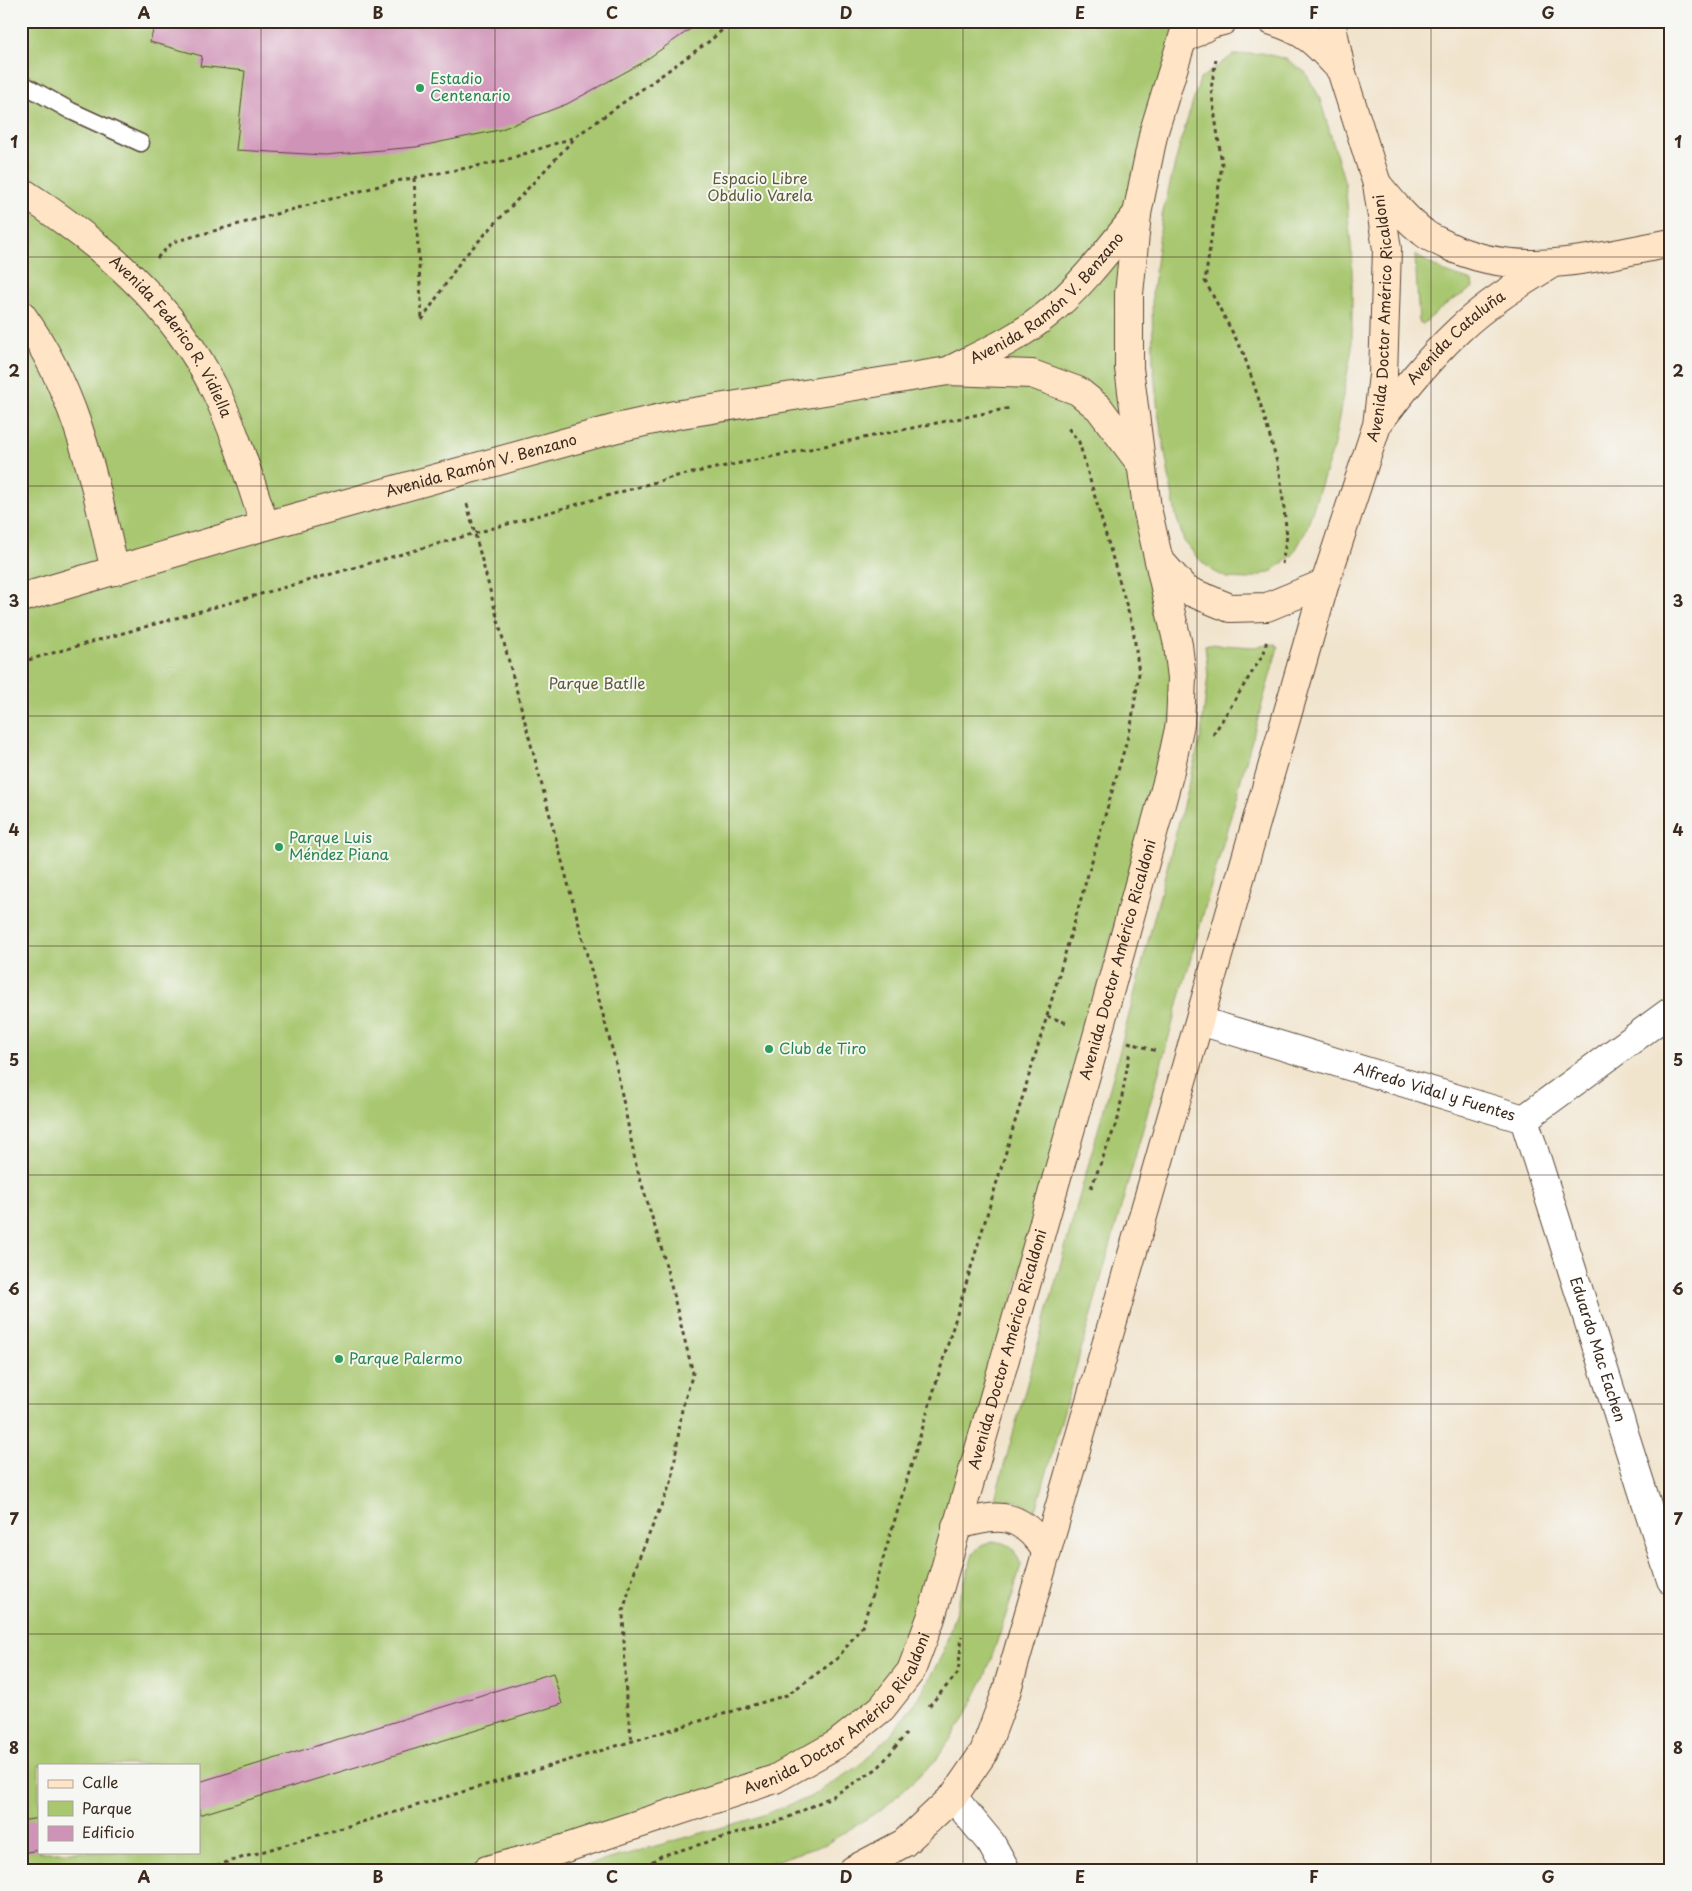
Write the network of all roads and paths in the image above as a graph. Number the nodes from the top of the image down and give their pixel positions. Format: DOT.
graph roads {
  1 [pos="732,21"];
  2 [pos="1223,21"];
  3 [pos="1272,21"];
  4 [pos="1331,21"];
  5 [pos="1186,30"];
  6 [pos="1341,70"];
  7 [pos="21,82"];
  8 [pos="575,137"];
  9 [pos="141,143"];
  10 [pos="414,178"];
  11 [pos="1377,184"];
  12 [pos="21,191"];
  13 [pos="1136,214"];
  14 [pos="1671,243"];
  15 [pos="1550,265"];
  16 [pos="135,279"];
  17 [pos="21,314"];
  18 [pos="948,371"];
  19 [pos="1016,407"];
  20 [pos="1062,421"];
  21 [pos="1377,424"];
  22 [pos="1140,463"];
  23 [pos="458,472"];
  24 [pos="265,526"];
  25 [pos="475,535"];
  26 [pos="1160,561"];
  27 [pos="115,571"];
  28 [pos="1325,583"];
  29 [pos="21,598"];
  30 [pos="21,662"];
  31 [pos="1671,1011"];
  32 [pos="1200,1021"];
  33 [pos="1524,1119"];
  34 [pos="956,1526"];
  35 [pos="1046,1552"];
  36 [pos="1671,1580"];
  37 [pos="632,1741"];
  38 [pos="953,1796"];
  39 [pos="556,1860"];
  40 [pos="201,1870"];
  41 [pos="487,1870"];
  42 [pos="853,1870"];
  43 [pos="1006,1870"];
  1 -- 8 [label="path"];
  2 -- 5 [label="street"];
  3 -- 6 [label="street"];
  4 -- 6 [label="street, Avenida Doctor Américo Ricaldoni"];
  5 -- 13 [label="street, Avenida Doctor Américo Ricaldoni"];
  6 -- 11 [label="street, Avenida Doctor Américo Ricaldoni"];
  7 -- 9 [label="lane"];
  8 -- 10 [label="path"];
  8 -- 10 [label="path"];
  10 -- 16 [label="path"];
  11 -- 15 [label="street, Avenida Cataluña"];
  11 -- 21 [label="street, Avenida Doctor Américo Ricaldoni"];
  12 -- 16 [label="street, Avenida Federico R. Vidiella"];
  13 -- 18 [label="street, Avenida Ramón V. Benzano"];
  13 -- 22 [label="street, Avenida Doctor Américo Ricaldoni"];
  14 -- 15 [label="street, Avenida Cataluña"];
  15 -- 21 [label="street, Avenida Cataluña"];
  16 -- 24 [label="street, Avenida Federico R. Vidiella"];
  17 -- 27 [label="street"];
  18 -- 22 [label="street, Avenida Ramón V. Benzano"];
  18 -- 23 [label="street, Avenida Ramón V. Benzano"];
  19 -- 25 [label="path"];
  20 -- 37 [label="path"];
  21 -- 28 [label="street, Avenida Doctor Américo Ricaldoni"];
  22 -- 26 [label="street, Avenida Doctor Américo Ricaldoni"];
  23 -- 24 [label="street, Avenida Ramón V. Benzano"];
  23 -- 25 [label="path"];
  24 -- 27 [label="street, Avenida Ramón V. Benzano"];
  25 -- 30 [label="path"];
  25 -- 37 [label="path"];
  26 -- 28 [label="street, Avenida Doctor Américo Ricaldoni"];
  26 -- 34 [label="street, Avenida Doctor Américo Ricaldoni"];
  27 -- 29 [label="street, Avenida Ramón V. Benzano"];
  28 -- 32 [label="street, Avenida Doctor Américo Ricaldoni"];
  31 -- 33 [label="street, Alfredo Vidal y Fuentes"];
  32 -- 33 [label="street, Alfredo Vidal y Fuentes"];
  32 -- 35 [label="street, Avenida Doctor Américo Ricaldoni"];
  33 -- 36 [label="street, Eduardo Mac Eachen"];
  34 -- 35 [label="street"];
  34 -- 39 [label="street, Avenida Doctor Américo Ricaldoni"];
  35 -- 38 [label="street, Avenida Doctor Américo Ricaldoni"];
  37 -- 40 [label="path"];
  38 -- 42 [label="street, Avenida Doctor Américo Ricaldoni"];
  38 -- 43 [label="street"];
  39 -- 41 [label="street, Avenida Doctor Américo Ricaldoni"];
}
